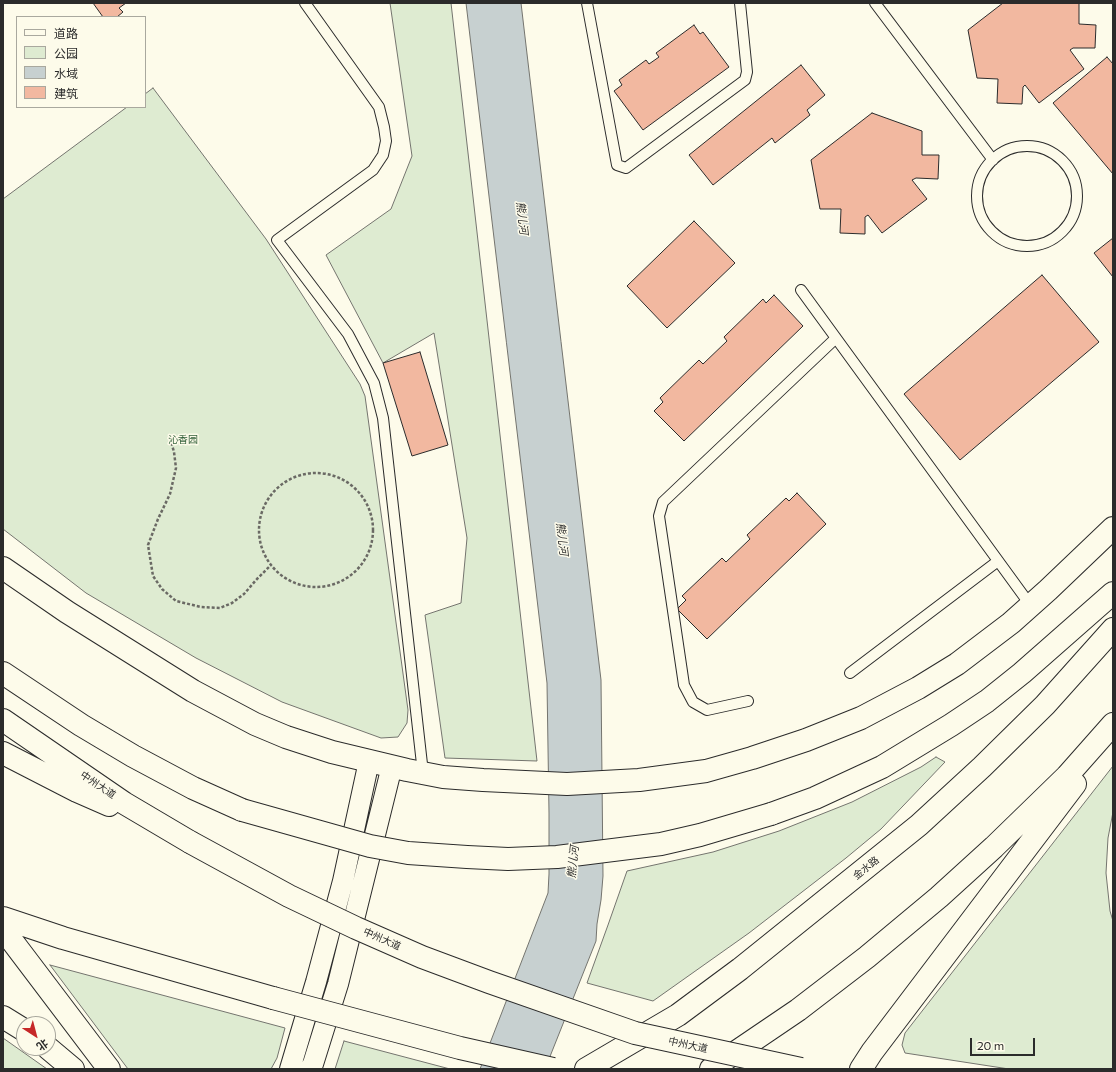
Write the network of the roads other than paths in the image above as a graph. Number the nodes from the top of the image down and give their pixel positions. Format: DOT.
graph roads {
  1 [pos="305,3"];
  2 [pos="587,3"];
  3 [pos="740,3"];
  4 [pos="876,3"];
  5 [pos="992,160"];
  6 [pos="801,290"];
  7 [pos="836,338"];
  8 [pos="1113,528"];
  9 [pos="998,561"];
  10 [pos="3,568"];
  11 [pos="1113,592"];
  12 [pos="1031,606"];
  13 [pos="1113,629"];
  14 [pos="3,673"];
  15 [pos="850,673"];
  16 [pos="748,700"];
  17 [pos="3,720"];
  18 [pos="1113,724"];
  19 [pos="1113,732"];
  20 [pos="3,753"];
  21 [pos="370,761"];
  22 [pos="392,766"];
  23 [pos="423,773"];
  24 [pos="190,842"];
  25 [pos="3,918"];
  26 [pos="3,929"];
  27 [pos="3,1017"];
  28 [pos="16,1025"];
  29 [pos="56,1055"];
  30 [pos="73,1069"];
  31 [pos="109,1069"];
  32 [pos="290,1069"];
  33 [pos="310,1069"];
  34 [pos="552,1069"];
  35 [pos="586,1069"];
  36 [pos="711,1069"];
  37 [pos="801,1069"];
  38 [pos="861,1069"];
  1 -- 23 [label="lane"];
  2 -- 3 [label="lane"];
  4 -- 5 [label="lane"];
  5 -- 5 [label="lane"];
  6 -- 7 [label="lane"];
  7 -- 9 [label="lane"];
  7 -- 16 [label="lane"];
  8 -- 12 [label="main road"];
  9 -- 12 [label="lane"];
  9 -- 15 [label="lane"];
  10 -- 21 [label="main road"];
  11 -- 14 [label="main road, bridge"];
  12 -- 23 [label="main road"];
  13 -- 35 [label="main road, 金水路"];
  17 -- 24 [label="main road, 中州大道"];
  18 -- 36 [label="main road"];
  19 -- 38 [label="main road"];
  20 -- 24 [label="main road"];
  21 -- 22 [label="main road"];
  21 -- 32 [label="street"];
  22 -- 23 [label="main road"];
  22 -- 33 [label="street"];
  24 -- 37 [label="main road, 中州大道, bridge"];
  25 -- 34 [label="main road, bridge"];
  26 -- 31 [label="main road"];
  27 -- 28 [label="main road"];
  29 -- 30 [label="main road"];
}
